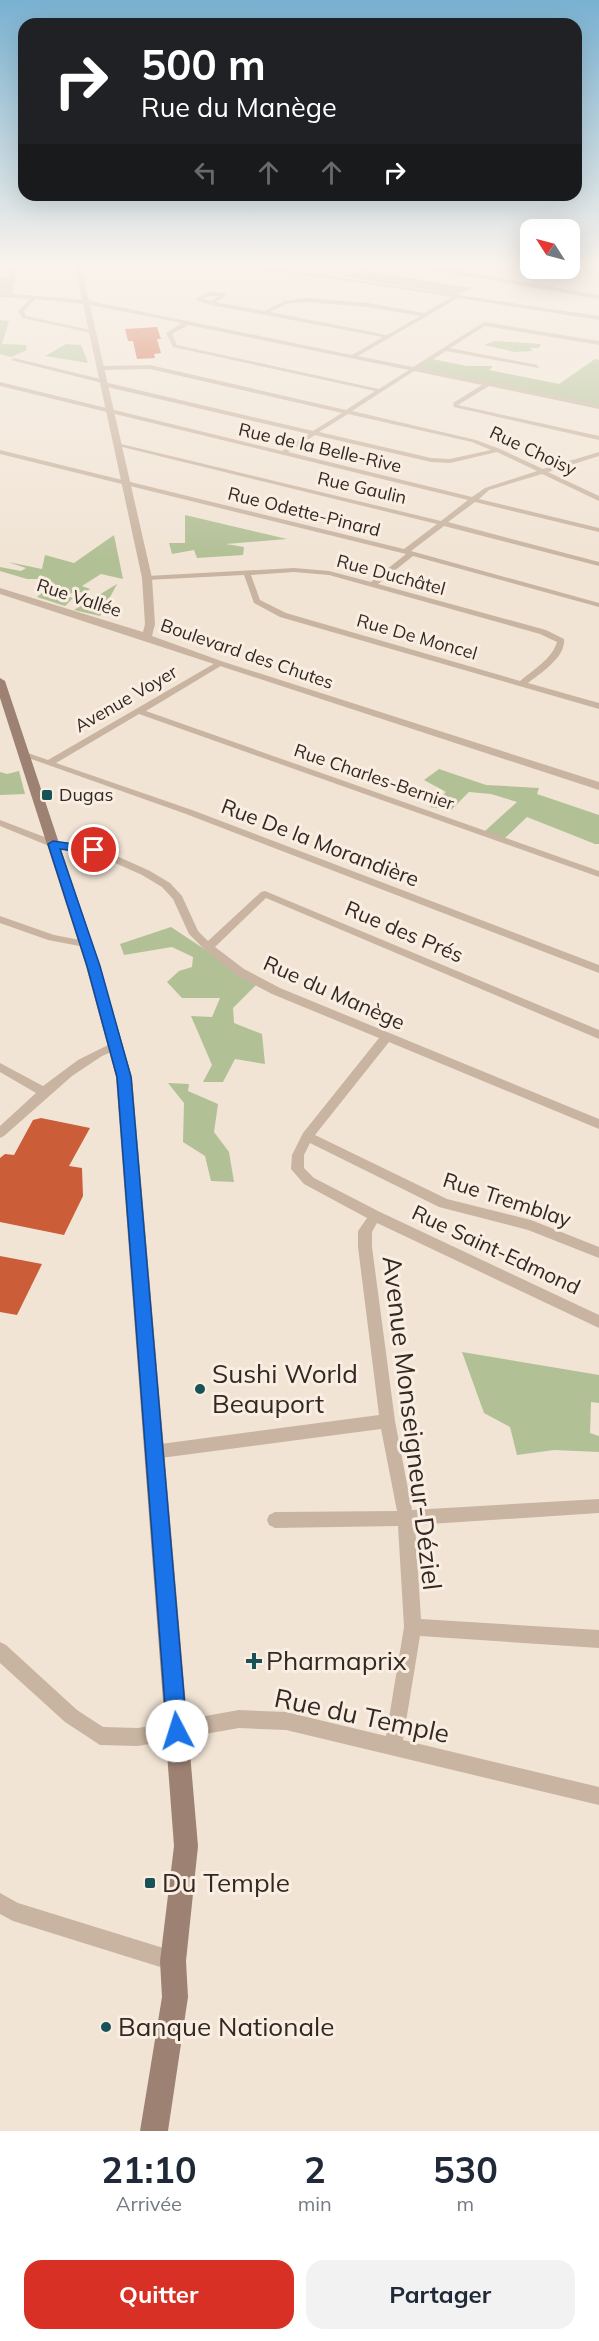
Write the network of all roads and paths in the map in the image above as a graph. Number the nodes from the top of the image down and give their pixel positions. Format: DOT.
graph roads {
  1 [pos="20,361"];
  2 [pos="99,361"];
  3 [pos="246,361"];
  4 [pos="375,361"];
  5 [pos="429,361"];
  6 [pos="509,361"];
  7 [pos="537,367"];
  8 [pos="100,368"];
  9 [pos="416,370"];
  10 [pos="103,382"];
  11 [pos="0,384"];
  12 [pos="488,384"];
  13 [pos="382,391"];
  14 [pos="599,407"];
  15 [pos="110,412"];
  16 [pos="348,412"];
  17 [pos="315,433"];
  18 [pos="599,438"];
  19 [pos="117,445"];
  20 [pos="498,450"];
  21 [pos="0,452"];
  22 [pos="281,454"];
  23 [pos="599,454"];
  24 [pos="543,472"];
  25 [pos="126,484"];
  26 [pos="599,491"];
  27 [pos="589,494"];
  28 [pos="472,499"];
  29 [pos="599,499"];
  30 [pos="442,522"];
  31 [pos="599,530"];
  32 [pos="408,553"];
  33 [pos="599,564"];
  34 [pos="246,573"];
  35 [pos="147,579"];
  36 [pos="372,585"];
  37 [pos="0,591"];
  38 [pos="599,604"];
  39 [pos="147,637"];
  40 [pos="220,664"];
  41 [pos="0,682"];
  42 [pos="521,684"];
  43 [pos="599,706"];
  44 [pos="138,711"];
  45 [pos="25,754"];
  46 [pos="49,763"];
  47 [pos="599,786"];
  48 [pos="0,823"];
  49 [pos="53,844"];
  50 [pos="599,874"];
  51 [pos="0,919"];
  52 [pos="85,944"];
  53 [pos="208,947"];
  54 [pos="599,969"];
  55 [pos="599,1035"];
  56 [pos="386,1037"];
  57 [pos="114,1046"];
  58 [pos="0,1067"];
  59 [pos="44,1092"];
  60 [pos="599,1124"];
  61 [pos="0,1133"];
  62 [pos="307,1136"];
  63 [pos="375,1216"];
  64 [pos="599,1253"];
  65 [pos="599,1322"];
  66 [pos="387,1421"];
  67 [pos="153,1452"];
  68 [pos="599,1506"];
  69 [pos="405,1518"];
  70 [pos="275,1520"];
  71 [pos="413,1627"];
  72 [pos="599,1639"];
  73 [pos="0,1651"];
  74 [pos="177,1731"];
  75 [pos="393,1746"];
  76 [pos="599,1796"];
  77 [pos="0,1903"];
  78 [pos="173,1961"];
  79 [pos="154,2131"];
  1 -- 10 [label="street"];
  2 -- 8 [label="street, Boulevard des Chutes"];
  3 -- 13 [label="street"];
  4 -- 9 [label="street"];
  5 -- 9 [label="street"];
  6 -- 7 [label="street"];
  8 -- 10 [label="street, Boulevard des Chutes"];
  8 -- 16 [label="street, Rue Choisy"];
  9 -- 12 [label="street"];
  9 -- 13 [label="street"];
  10 -- 15 [label="street, Boulevard des Chutes"];
  10 -- 17 [label="street"];
  11 -- 15 [label="street, Rue de la Belle-Rive"];
  12 -- 14 [label="street"];
  12 -- 18 [label="street"];
  13 -- 16 [label="street"];
  15 -- 19 [label="street, Boulevard des Chutes"];
  15 -- 22 [label="street, Rue de la Belle-Rive"];
  16 -- 17 [label="street"];
  16 -- 20 [label="street, Rue Choisy"];
  17 -- 20 [label="street"];
  17 -- 22 [label="street"];
  19 -- 25 [label="street, Boulevard des Chutes"];
  19 -- 30 [label="street, Rue Gaulin"];
  20 -- 24 [label="street, Rue Choisy"];
  21 -- 25 [label="street, Rue Odette-Pinard"];
  22 -- 28 [label="street, Rue de la Belle-Rive"];
  23 -- 24 [label="street"];
  24 -- 27 [label="street, Rue Choisy"];
  24 -- 28 [label="street"];
  25 -- 32 [label="street, Rue Odette-Pinard"];
  25 -- 35 [label="street, Boulevard des Chutes"];
  26 -- 27 [label="street"];
  27 -- 29 [label="street, Rue Choisy"];
  28 -- 30 [label="street"];
  28 -- 31 [label="street, Rue de la Belle-Rive"];
  30 -- 32 [label="street"];
  30 -- 33 [label="street, Rue Gaulin"];
  32 -- 36 [label="street"];
  32 -- 38 [label="street, Rue Odette-Pinard"];
  34 -- 35 [label="street, Rue Duchâtel"];
  34 -- 36 [label="street, Rue Duchâtel"];
  34 -- 42 [label="street, Rue De Moncel"];
  35 -- 39 [label="street, Boulevard des Chutes"];
  36 -- 42 [label="street, Rue Duchâtel"];
  37 -- 39 [label="street, Rue Vallée"];
  39 -- 40 [label="street, Boulevard des Chutes"];
  40 -- 44 [label="street, Avenue Voyer"];
  40 -- 47 [label="street, Boulevard des Chutes"];
  41 -- 45 [label="main road"];
  42 -- 43 [label="street, Rue De Moncel"];
  44 -- 46 [label="street, Avenue Voyer"];
  44 -- 50 [label="street, Rue Charles-Bernier"];
  45 -- 46 [label="street, Rue De la Morandière"];
  45 -- 49 [label="main road"];
  46 -- 54 [label="street, Rue De la Morandière"];
  48 -- 49 [label="street, Rue du Manège"];
  49 -- 52 [label="main road"];
  49 -- 53 [label="street, Rue du Manège"];
  51 -- 52 [label="street"];
  52 -- 57 [label="main road"];
  53 -- 55 [label="street, Rue des Prés"];
  53 -- 56 [label="street, Rue du Manège"];
  56 -- 60 [label="street, Rue du Manège"];
  56 -- 62 [label="street"];
  57 -- 59 [label="street"];
  57 -- 67 [label="main road"];
  58 -- 59 [label="street"];
  59 -- 61 [label="street"];
  62 -- 63 [label="street"];
  62 -- 64 [label="street, Rue Tremblay"];
  63 -- 65 [label="street, Rue Saint-Edmond"];
  63 -- 66 [label="street, Avenue Monseigneur-Déziel"];
  66 -- 67 [label="street"];
  66 -- 69 [label="street, Avenue Monseigneur-Déziel"];
  67 -- 74 [label="main road"];
  68 -- 69 [label="street"];
  69 -- 70 [label="street"];
  69 -- 71 [label="street, Avenue Monseigneur-Déziel"];
  71 -- 72 [label="street"];
  71 -- 75 [label="street, Avenue Monseigneur-Déziel"];
  73 -- 74 [label="street, Rue du Temple"];
  74 -- 75 [label="street, Rue du Temple"];
  74 -- 78 [label="main road"];
  75 -- 76 [label="street, Rue du Temple"];
  77 -- 78 [label="street"];
  78 -- 79 [label="main road"];
}
